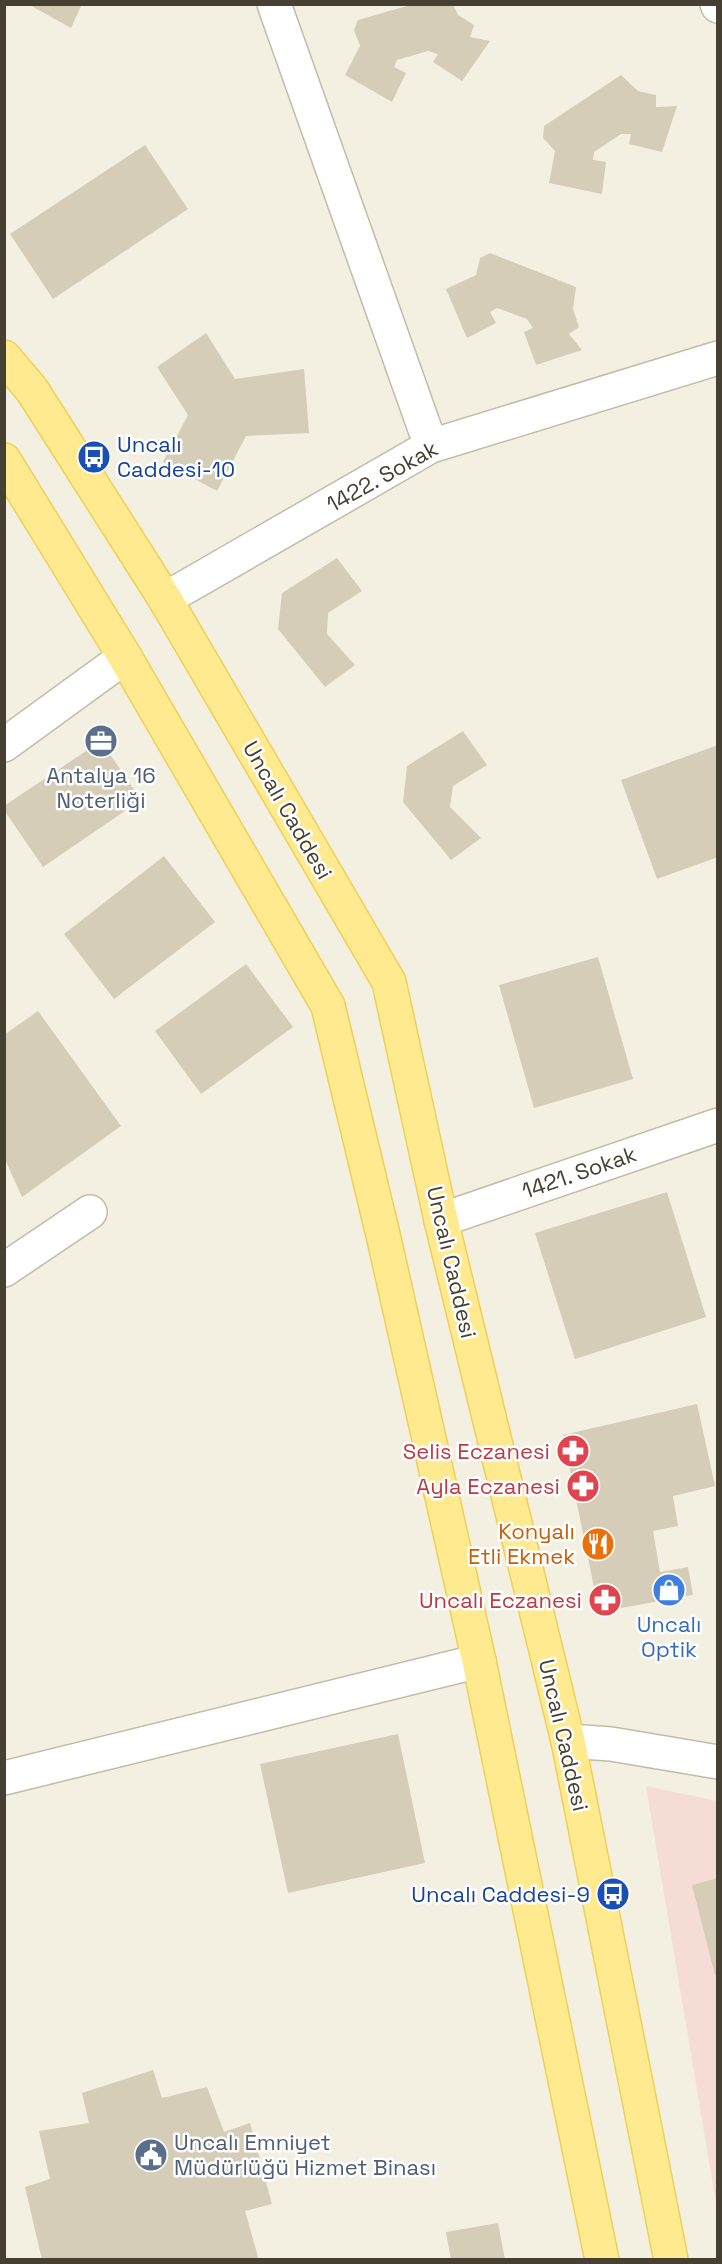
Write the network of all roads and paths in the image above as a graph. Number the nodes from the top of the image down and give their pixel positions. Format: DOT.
graph roads {
  1 [pos="274,4"];
  2 [pos="4,357"];
  3 [pos="717,358"];
  4 [pos="431,446"];
  5 [pos="4,459"];
  6 [pos="165,599"];
  7 [pos="125,657"];
  8 [pos="4,745"];
  9 [pos="717,1125"];
  10 [pos="90,1212"];
  11 [pos="441,1220"];
  12 [pos="4,1269"];
  13 [pos="479,1661"];
  14 [pos="568,1741"];
  15 [pos="717,1762"];
  16 [pos="4,1778"];
  17 [pos="602,2259"];
  18 [pos="671,2259"];
  1 -- 4 [label="street"];
  2 -- 6 [label="main road, Uncalı Caddesi"];
  3 -- 4 [label="street, 1422. Sokak"];
  4 -- 6 [label="street, 1422. Sokak"];
  5 -- 7 [label="main road"];
  6 -- 11 [label="main road, Uncalı Caddesi"];
  7 -- 8 [label="street"];
  7 -- 13 [label="main road"];
  9 -- 11 [label="street, 1421. Sokak"];
  10 -- 12 [label="street"];
  11 -- 14 [label="main road, Uncalı Caddesi"];
  13 -- 16 [label="street"];
  13 -- 17 [label="main road"];
  14 -- 15 [label="street"];
  14 -- 18 [label="main road, Uncalı Caddesi"];
}
